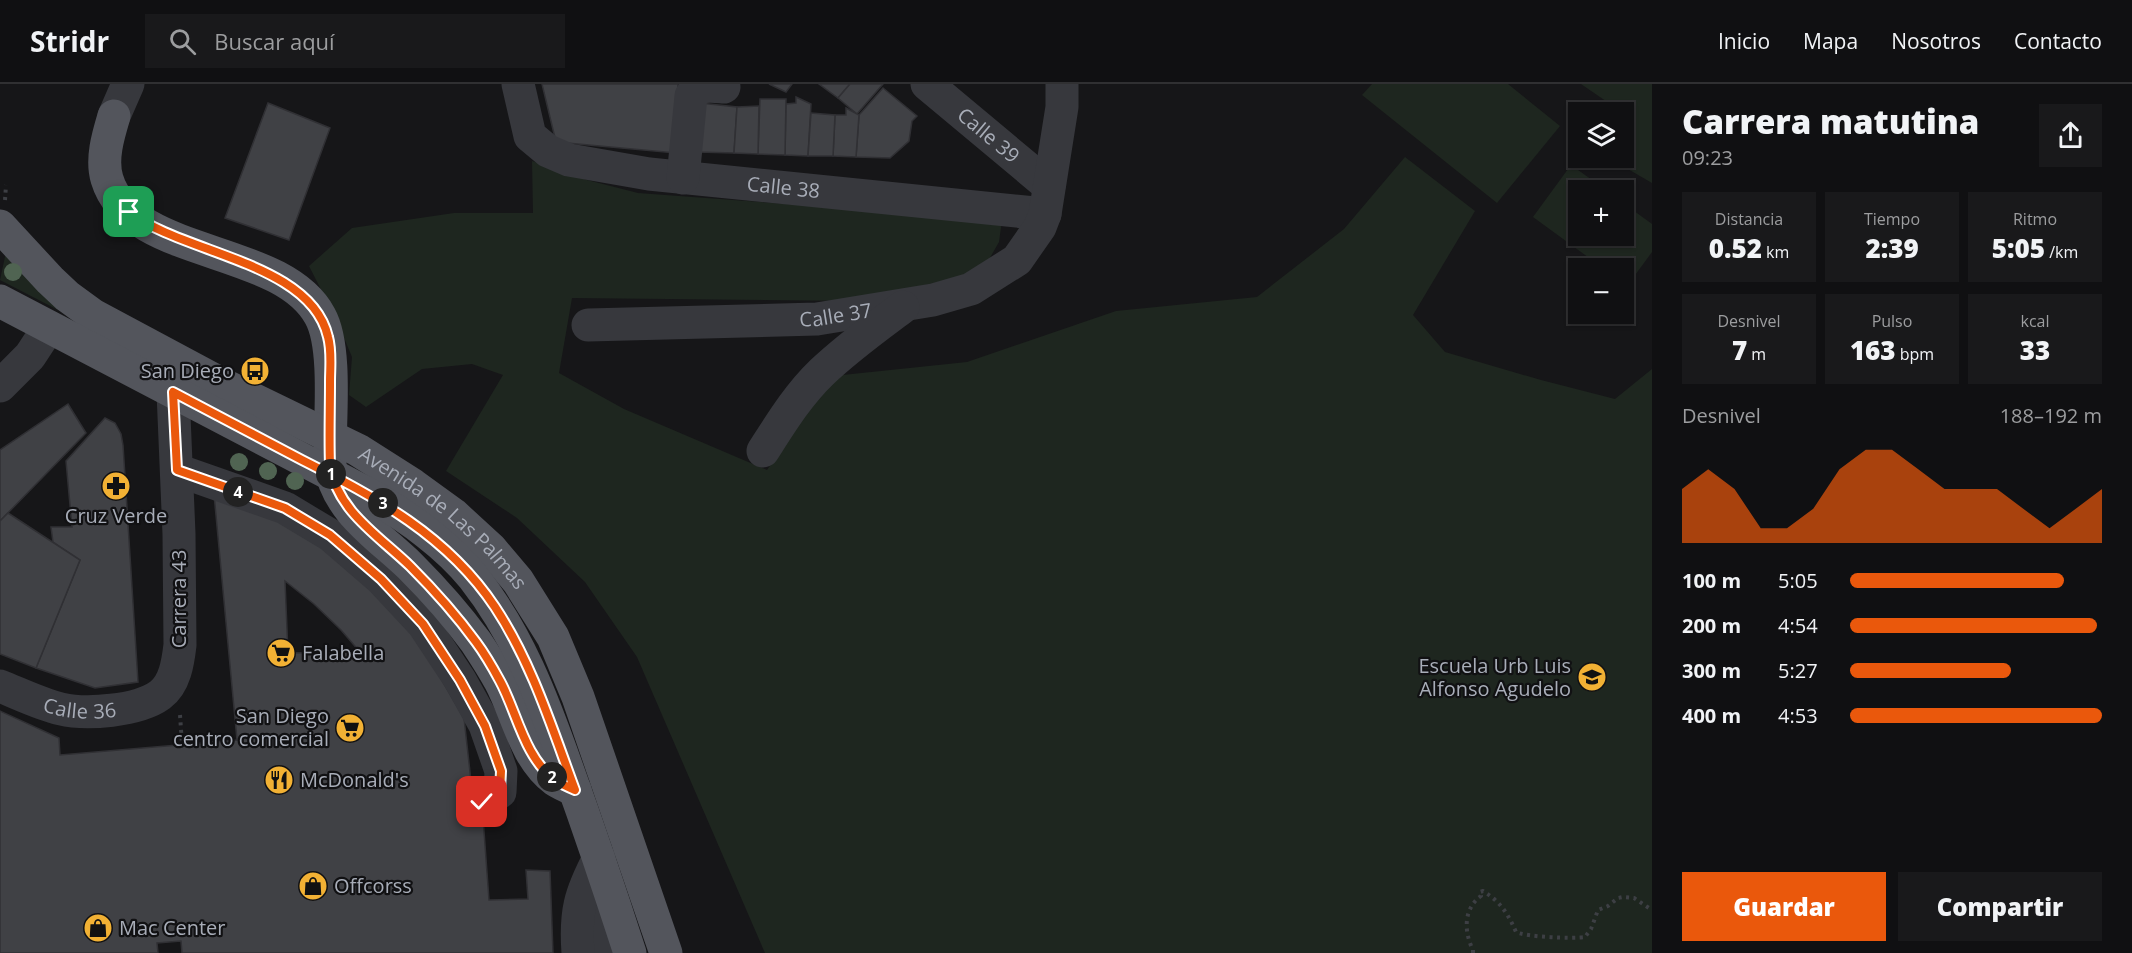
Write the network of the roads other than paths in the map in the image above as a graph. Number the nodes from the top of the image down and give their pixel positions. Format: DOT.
graph roads {
  1 [pos="128,84"];
  2 [pos="518,84"];
  3 [pos="927,84"];
  4 [pos="1062,84"];
  5 [pos="724,87"];
  6 [pos="114,116"];
  7 [pos="683,178"];
  8 [pos="1047,200"];
  9 [pos="0,226"];
  10 [pos="0,301"];
  11 [pos="904,306"];
  12 [pos="588,325"];
  13 [pos="49,327"];
  14 [pos="0,386"];
  15 [pos="173,392"];
  16 [pos="763,451"];
  17 [pos="177,470"];
  18 [pos="0,686"];
  19 [pos="161,694"];
  20 [pos="575,790"];
  21 [pos="482,802"];
  22 [pos="602,868"];
  23 [pos="578,953"];
  24 [pos="608,953"];
  25 [pos="630,953"];
  26 [pos="666,953"];
  1 -- 6 [label="street"];
  2 -- 7 [label="street, Calle 38"];
  3 -- 8 [label="street, Calle 39"];
  4 -- 8 [label="street, Calle 37"];
  5 -- 7 [label="street"];
  6 -- 20 [label="main road"];
  7 -- 8 [label="street, Calle 38"];
  8 -- 11 [label="street, Calle 37"];
  9 -- 26 [label="main road, Avenida de Las Palmas"];
  10 -- 13 [label="main road, Avenida de Las Palmas"];
  11 -- 12 [label="street, Calle 37"];
  11 -- 16 [label="street"];
  13 -- 14 [label="street"];
  13 -- 15 [label="main road, Avenida de Las Palmas"];
  15 -- 17 [label="street, Carrera 43"];
  15 -- 20 [label="main road, Avenida de Las Palmas"];
  17 -- 19 [label="street, Carrera 43"];
  17 -- 21 [label="street"];
  18 -- 19 [label="street, Calle 36"];
  20 -- 22 [label="main road, Avenida de Las Palmas"];
  22 -- 23 [label="street"];
  22 -- 24 [label="street"];
  22 -- 25 [label="main road, Avenida de Las Palmas"];
}
